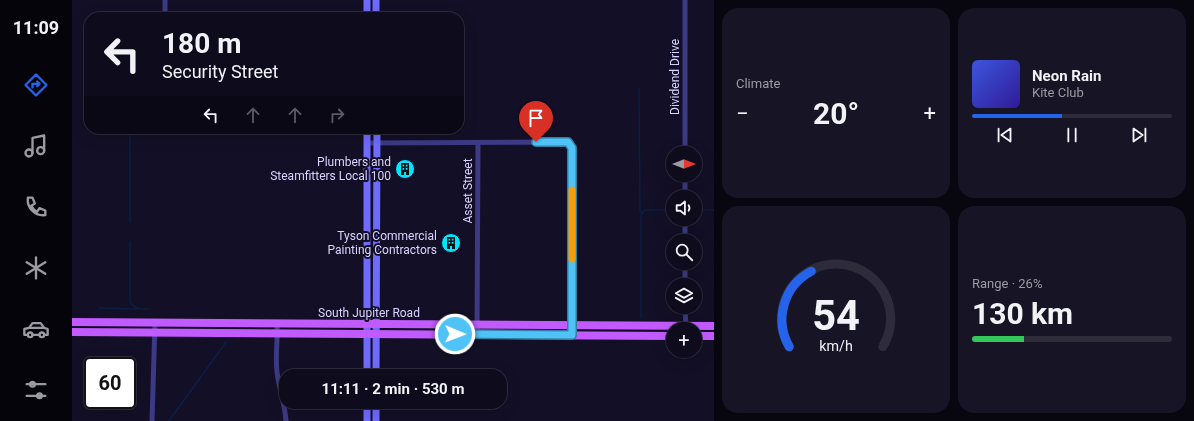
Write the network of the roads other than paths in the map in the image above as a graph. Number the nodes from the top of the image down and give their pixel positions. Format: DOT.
graph roads {
  1 [pos="165,0"];
  2 [pos="367,0"];
  3 [pos="376,0"];
  4 [pos="685,0"];
  5 [pos="165,12"];
  6 [pos="366,12"];
  7 [pos="376,12"];
  8 [pos="367,134"];
  9 [pos="377,134"];
  10 [pos="367,143"];
  11 [pos="377,143"];
  12 [pos="478,143"];
  13 [pos="685,146"];
  14 [pos="367,211"];
  15 [pos="377,211"];
  16 [pos="72,322"];
  17 [pos="87,322"];
  18 [pos="155,322"];
  19 [pos="277,325"];
  20 [pos="368,325"];
  21 [pos="377,325"];
  22 [pos="477,325"];
  23 [pos="572,325"];
  24 [pos="629,326"];
  25 [pos="714,326"];
  26 [pos="666,327"];
  27 [pos="702,327"];
  28 [pos="72,332"];
  29 [pos="87,332"];
  30 [pos="155,332"];
  31 [pos="278,334"];
  32 [pos="368,334"];
  33 [pos="377,334"];
  34 [pos="477,335"];
  35 [pos="572,335"];
  36 [pos="630,336"];
  37 [pos="666,336"];
  38 [pos="702,336"];
  39 [pos="714,336"];
  40 [pos="367,369"];
  41 [pos="376,369"];
  42 [pos="367,409"];
  43 [pos="376,409"];
  44 [pos="152,421"];
  45 [pos="286,421"];
  46 [pos="367,421"];
  47 [pos="376,421"];
  1 -- 5 [label="street"];
  2 -- 6 [label="main road"];
  3 -- 7 [label="main road"];
  4 -- 13 [label="street, Dividend Drive"];
  8 -- 10 [label="main road"];
  9 -- 11 [label="main road"];
  10 -- 11 [label="street"];
  10 -- 14 [label="main road"];
  11 -- 12 [label="street"];
  11 -- 15 [label="main road"];
  12 -- 22 [label="street, Asset Street"];
  12 -- 23 [label="street"];
  14 -- 15 [label="main road"];
  14 -- 20 [label="main road"];
  15 -- 21 [label="main road"];
  16 -- 17 [label="main road, South Jupiter Road"];
  17 -- 18 [label="main road, South Jupiter Road"];
  17 -- 29 [label="main road"];
  18 -- 19 [label="main road, South Jupiter Road"];
  18 -- 30 [label="street"];
  19 -- 20 [label="main road, South Jupiter Road"];
  19 -- 31 [label="street"];
  20 -- 21 [label="main road, South Jupiter Road"];
  20 -- 32 [label="main road"];
  21 -- 22 [label="main road, South Jupiter Road"];
  21 -- 33 [label="main road"];
  22 -- 23 [label="main road, South Jupiter Road"];
  22 -- 34 [label="street, Asset Street"];
  23 -- 24 [label="main road, South Jupiter Road"];
  23 -- 35 [label="street"];
  24 -- 26 [label="main road, South Jupiter Road"];
  24 -- 36 [label="main road"];
  25 -- 27 [label="main road, South Jupiter Road"];
  28 -- 29 [label="main road, South Jupiter Road"];
  29 -- 30 [label="main road, South Jupiter Road"];
  30 -- 31 [label="main road, South Jupiter Road"];
  30 -- 44 [label="street"];
  31 -- 32 [label="main road, South Jupiter Road"];
  31 -- 45 [label="street"];
  32 -- 33 [label="main road, South Jupiter Road"];
  32 -- 40 [label="main road"];
  33 -- 34 [label="main road, South Jupiter Road"];
  33 -- 41 [label="main road"];
  34 -- 35 [label="main road, South Jupiter Road"];
  35 -- 36 [label="main road, South Jupiter Road"];
  36 -- 37 [label="main road, South Jupiter Road"];
  38 -- 39 [label="main road"];
  42 -- 46 [label="main road"];
  43 -- 47 [label="main road"];
}
